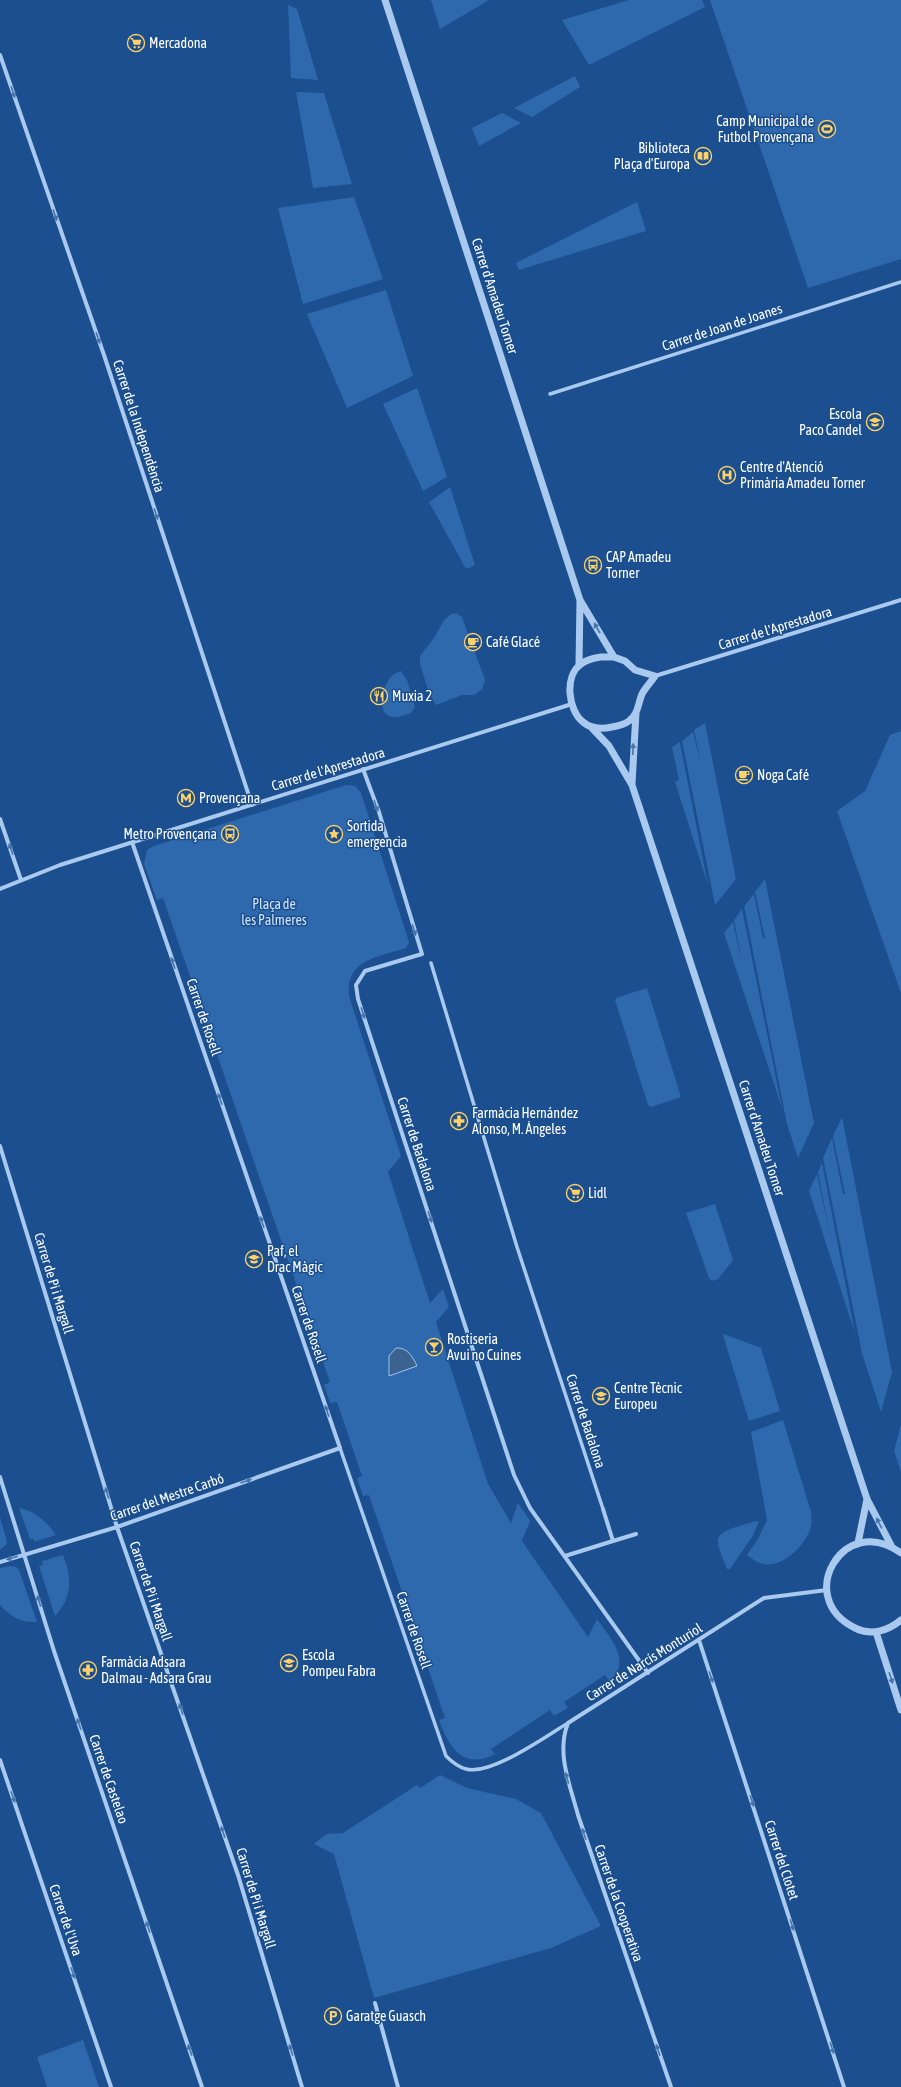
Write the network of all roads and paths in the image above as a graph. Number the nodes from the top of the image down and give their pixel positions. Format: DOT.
graph roads {
  1 [pos="385,0"];
  2 [pos="0,55"];
  3 [pos="901,282"];
  4 [pos="550,394"];
  5 [pos="580,600"];
  6 [pos="901,600"];
  7 [pos="614,657"];
  8 [pos="579,665"];
  9 [pos="655,676"];
  10 [pos="572,704"];
  11 [pos="636,713"];
  12 [pos="591,727"];
  13 [pos="363,769"];
  14 [pos="632,785"];
  15 [pos="252,805"];
  16 [pos="0,819"];
  17 [pos="132,842"];
  18 [pos="21,880"];
  19 [pos="0,889"];
  20 [pos="431,963"];
  21 [pos="0,1146"];
  22 [pos="340,1448"];
  23 [pos="0,1477"];
  24 [pos="867,1499"];
  25 [pos="603,1509"];
  26 [pos="117,1527"];
  27 [pos="636,1534"];
  28 [pos="613,1541"];
  29 [pos="858,1543"];
  30 [pos="892,1547"];
  31 [pos="901,1553"];
  32 [pos="24,1555"];
  33 [pos="564,1556"];
  34 [pos="0,1562"];
  35 [pos="827,1590"];
  36 [pos="901,1620"];
  37 [pos="876,1632"];
  38 [pos="699,1640"];
  39 [pos="648,1673"];
  40 [pos="901,1710"];
  41 [pos="568,1723"];
  42 [pos="0,1760"];
  43 [pos="477,1770"];
  44 [pos="375,2003"];
  45 [pos="111,2087"];
  46 [pos="202,2087"];
  47 [pos="302,2087"];
  48 [pos="398,2087"];
  49 [pos="671,2087"];
  50 [pos="844,2087"];
  1 -- 5 [label="street, Carrer d'Amadeu Torner"];
  2 -- 15 [label="street, Carrer de la Independència, one-way"];
  3 -- 4 [label="street, Carrer de Joan de Joanes"];
  7 -- 5 [label="street, Carrer d'Amadeu Torner, one-way"];
  5 -- 8 [label="street, Carrer d'Amadeu Torner"];
  6 -- 9 [label="street, Carrer de l'Aprestadora"];
  7 -- 8 [label="street"];
  7 -- 9 [label="street"];
  8 -- 10 [label="street"];
  9 -- 11 [label="street"];
  10 -- 12 [label="street"];
  10 -- 13 [label="street, Carrer de l'Aprestadora"];
  11 -- 12 [label="street"];
  14 -- 11 [label="street, Carrer d'Amadeu Torner, one-way"];
  12 -- 14 [label="street, Carrer d'Amadeu Torner"];
  13 -- 15 [label="street, Carrer de l'Aprestadora"];
  13 -- 33 [label="street, Carrer de Badalona, one-way"];
  14 -- 24 [label="street, Carrer d'Amadeu Torner"];
  15 -- 17 [label="street, Carrer de l'Aprestadora"];
  18 -- 16 [label="street, one-way"];
  17 -- 18 [label="street, Carrer de l'Aprestadora"];
  22 -- 17 [label="street, Carrer de Rosell, one-way"];
  18 -- 19 [label="street, Carrer de l'Aprestadora"];
  20 -- 25 [label="street, Carrer de Badalona"];
  26 -- 21 [label="street, Carrer de Pi i Margall, one-way"];
  26 -- 22 [label="street, Carrer del Mestre Carbó, one-way"];
  22 -- 43 [label="street, Carrer de Rosell"];
  23 -- 32 [label="street, Carrer de Castelao"];
  24 -- 29 [label="street, Carrer d'Amadeu Torner"];
  30 -- 24 [label="street, Carrer d'Amadeu Torner, one-way"];
  25 -- 28 [label="street, Carrer de Badalona"];
  26 -- 32 [label="street, Carrer del Mestre Carbó"];
  47 -- 26 [label="street, Carrer de Pi i Margall, one-way"];
  27 -- 28 [label="street"];
  28 -- 33 [label="street"];
  29 -- 30 [label="street"];
  29 -- 35 [label="street"];
  30 -- 31 [label="street"];
  32 -- 34 [label="street, Carrer del Mestre Carbó, one-way"];
  46 -- 32 [label="street, Carrer de Castelao, one-way"];
  33 -- 39 [label="street, Carrer de Badalona"];
  35 -- 37 [label="street"];
  35 -- 38 [label="street, Carrer de Narcís Monturiol"];
  36 -- 37 [label="street"];
  37 -- 40 [label="street, one-way"];
  38 -- 39 [label="street, Carrer de Narcís Monturiol"];
  38 -- 50 [label="street, Carrer del Clotet, one-way"];
  39 -- 41 [label="street, Carrer de Narcís Monturiol"];
  41 -- 43 [label="street, Carrer de Narcís Monturiol"];
  49 -- 41 [label="street, Carrer de la Cooperativa, one-way"];
  42 -- 45 [label="street, Carrer de l'Uva, one-way"];
  44 -- 48 [label="street"];
}
